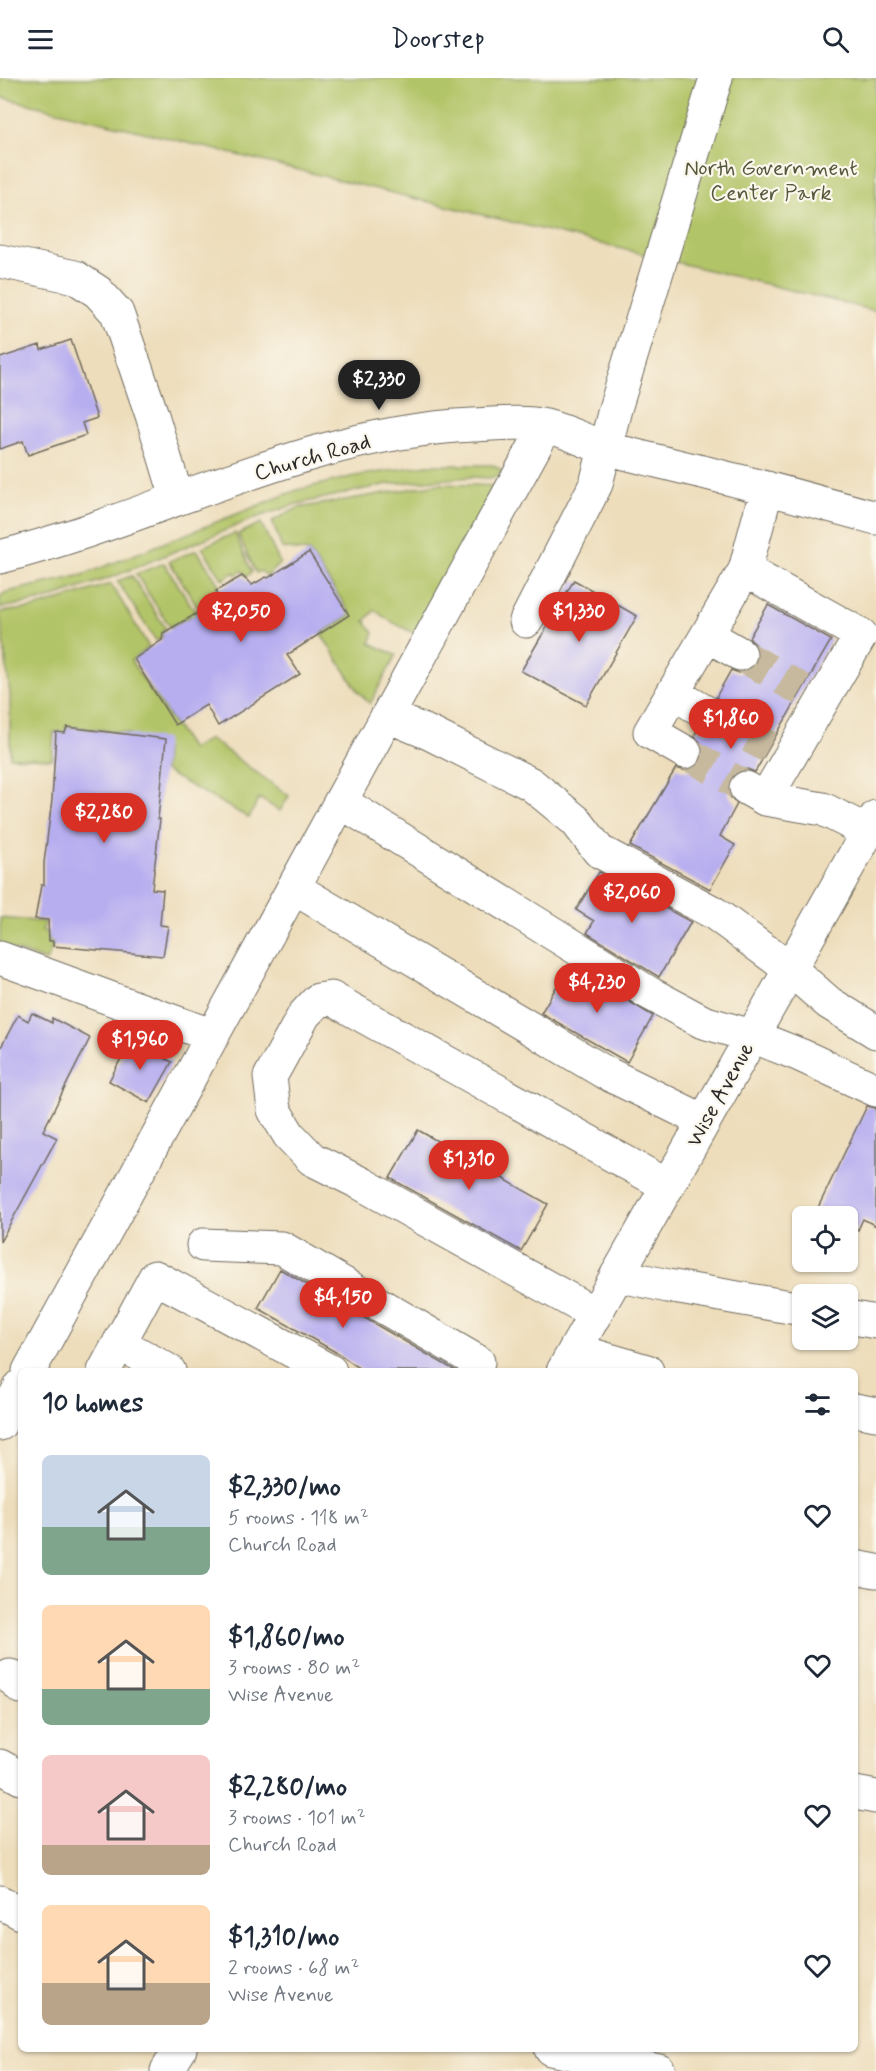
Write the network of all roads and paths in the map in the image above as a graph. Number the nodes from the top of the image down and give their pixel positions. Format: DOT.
graph roads {
  1 [pos="716,78"];
  2 [pos="0,261"];
  3 [pos="546,426"];
  4 [pos="605,447"];
  5 [pos="767,488"];
  6 [pos="177,498"];
  7 [pos="876,518"];
  8 [pos="0,557"];
  9 [pos="745,570"];
  10 [pos="526,621"];
  11 [pos="707,635"];
  12 [pos="869,645"];
  13 [pos="740,654"];
  14 [pos="673,693"];
  15 [pos="707,713"];
  16 [pos="388,716"];
  17 [pos="685,752"];
  18 [pos="341,802"];
  19 [pos="872,824"];
  20 [pos="294,888"];
  21 [pos="0,958"];
  22 [pos="790,969"];
  23 [pos="876,1032"];
  24 [pos="213,1036"];
  25 [pos="752,1036"];
  26 [pos="876,1090"];
  27 [pos="705,1121"];
  28 [pos="668,1186"];
  29 [pos="203,1245"];
  30 [pos="617,1275"];
  31 [pos="792,1307"];
  32 [pos="595,1314"];
  33 [pos="858,1319"];
  34 [pos="876,1322"];
  35 [pos="111,1357"];
  36 [pos="569,1361"];
  37 [pos="31,1368"];
  38 [pos="157,1368"];
  39 [pos="324,1368"];
  40 [pos="482,1368"];
  41 [pos="624,1368"];
  42 [pos="18,1391"];
  43 [pos="858,1411"];
  44 [pos="876,1414"];
  45 [pos="0,1424"];
  46 [pos="858,1568"];
  47 [pos="876,1571"];
  48 [pos="0,1766"];
  49 [pos="18,1776"];
  50 [pos="858,1793"];
  51 [pos="876,1797"];
  52 [pos="0,1902"];
  53 [pos="18,1911"];
  54 [pos="178,2052"];
  55 [pos="565,2058"];
  56 [pos="167,2071"];
  57 [pos="660,2071"];
  1 -- 4 [label="street"];
  2 -- 6 [label="street"];
  3 -- 4 [label="street, Church Road"];
  3 -- 6 [label="street, Church Road"];
  3 -- 16 [label="street"];
  4 -- 5 [label="street, Church Road"];
  4 -- 10 [label="street"];
  5 -- 7 [label="street, Church Road"];
  5 -- 9 [label="street"];
  6 -- 8 [label="street, Church Road"];
  9 -- 11 [label="street"];
  9 -- 12 [label="street"];
  11 -- 13 [label="street"];
  11 -- 14 [label="street"];
  12 -- 19 [label="street"];
  14 -- 15 [label="street"];
  14 -- 17 [label="street"];
  16 -- 18 [label="street"];
  16 -- 22 [label="street"];
  18 -- 20 [label="street"];
  18 -- 25 [label="street"];
  19 -- 22 [label="street, Wise Avenue"];
  20 -- 24 [label="street"];
  20 -- 27 [label="street"];
  21 -- 24 [label="street"];
  22 -- 23 [label="street"];
  22 -- 25 [label="street, Wise Avenue"];
  24 -- 37 [label="street"];
  25 -- 26 [label="street"];
  25 -- 27 [label="street, Wise Avenue"];
  27 -- 28 [label="street, Wise Avenue"];
  28 -- 30 [label="street, Wise Avenue"];
  28 -- 32 [label="street"];
  29 -- 40 [label="street"];
  30 -- 31 [label="street"];
  30 -- 32 [label="street, Wise Avenue"];
  32 -- 36 [label="street, Wise Avenue"];
  33 -- 34 [label="street"];
  35 -- 38 [label="street"];
  35 -- 39 [label="street"];
  36 -- 41 [label="street"];
  42 -- 45 [label="street"];
  43 -- 44 [label="street"];
  46 -- 47 [label="street"];
  48 -- 49 [label="street"];
  50 -- 51 [label="street"];
  52 -- 53 [label="street"];
  54 -- 56 [label="street"];
  55 -- 57 [label="street"];
}
